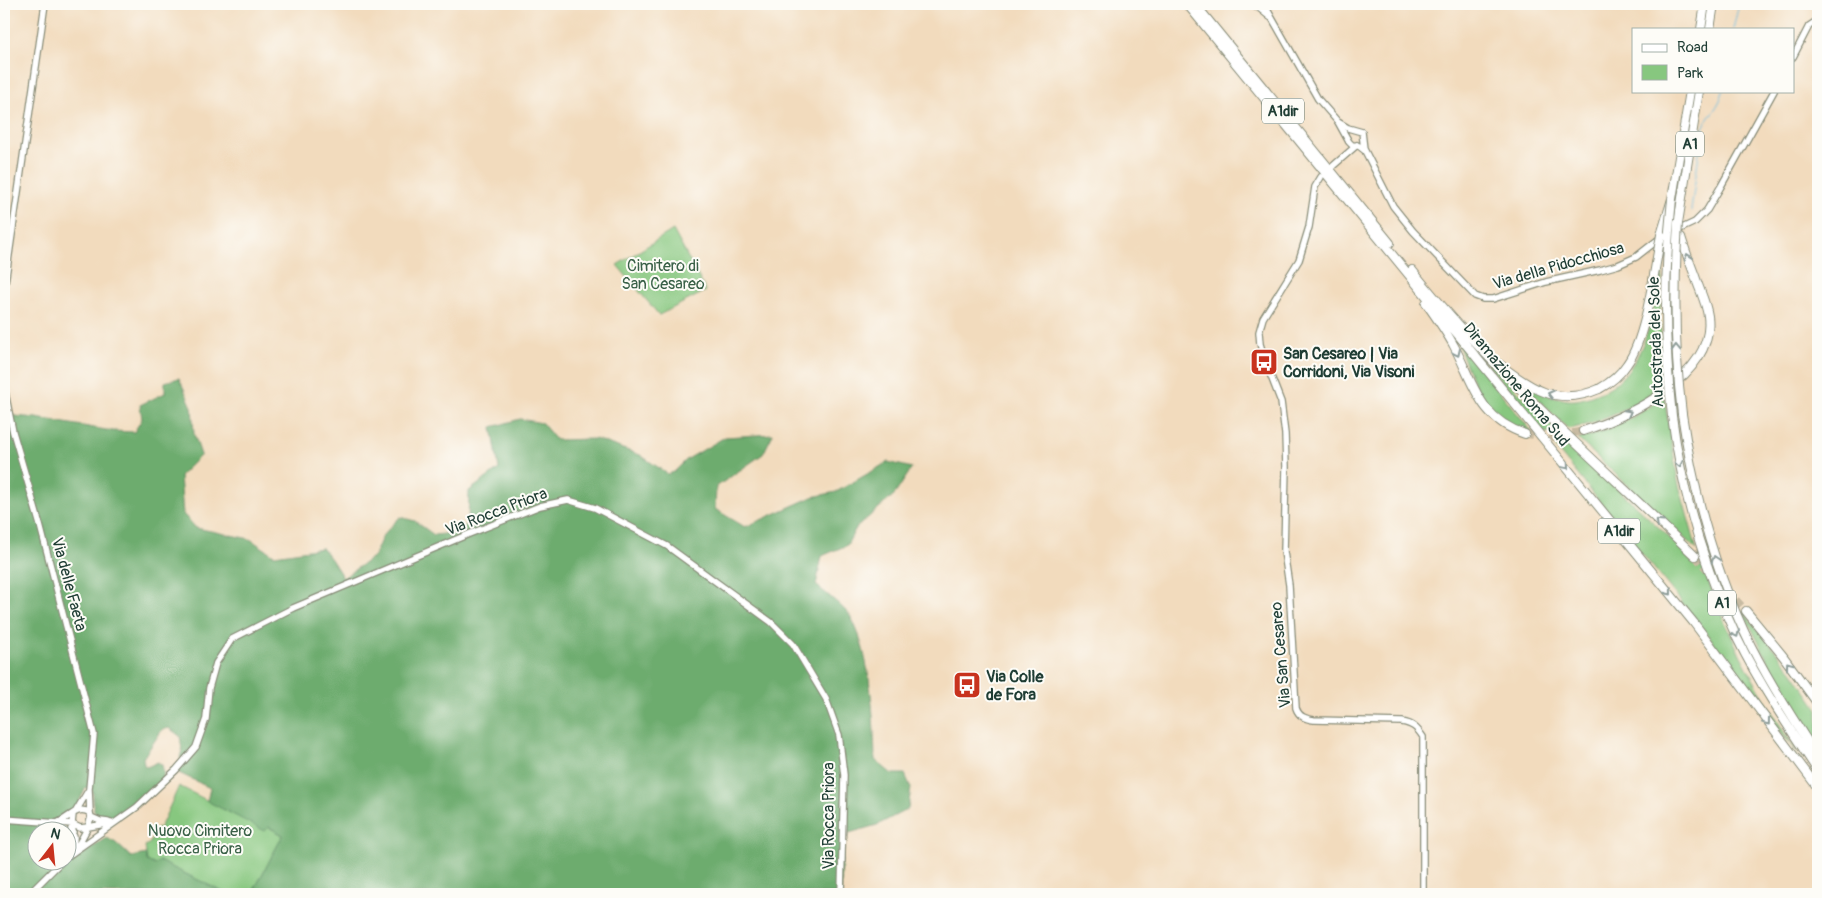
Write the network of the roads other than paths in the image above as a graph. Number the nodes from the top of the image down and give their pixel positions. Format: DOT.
graph roads {
  1 [pos="45,4"];
  2 [pos="1187,4"];
  3 [pos="1195,4"];
  4 [pos="1222,4"];
  5 [pos="1241,4"];
  6 [pos="1248,4"];
  7 [pos="1264,4"];
  8 [pos="1704,4"];
  9 [pos="1714,4"];
  10 [pos="1272,19"];
  11 [pos="1818,20"];
  12 [pos="1701,28"];
  13 [pos="1710,28"];
  14 [pos="1794,54"];
  15 [pos="1690,92"];
  16 [pos="1698,92"];
  17 [pos="1773,92"];
  18 [pos="1338,122"];
  19 [pos="1348,141"];
  20 [pos="1357,145"];
  21 [pos="1367,154"];
  22 [pos="1347,155"];
  23 [pos="1333,166"];
  24 [pos="1321,177"];
  25 [pos="1672,199"];
  26 [pos="1678,223"];
  27 [pos="1413,280"];
  28 [pos="4,290"];
  29 [pos="1475,343"];
  30 [pos="4,387"];
  31 [pos="1583,431"];
  32 [pos="1525,434"];
  33 [pos="1694,556"];
  34 [pos="1746,611"];
  35 [pos="1818,704"];
  36 [pos="1818,757"];
  37 [pos="1818,771"];
  38 [pos="1818,788"];
  39 [pos="89,789"];
  40 [pos="75,812"];
  41 [pos="90,815"];
  42 [pos="4,818"];
  43 [pos="32,820"];
  44 [pos="62,820"];
  45 [pos="73,820"];
  46 [pos="118,820"];
  47 [pos="78,827"];
  48 [pos="88,827"];
  49 [pos="78,847"];
  50 [pos="78,848"];
  51 [pos="53,870"];
  52 [pos="29,894"];
  53 [pos="841,894"];
  54 [pos="1422,894"];
  1 -- 28 [label="street"];
  2 -- 27 [label="highway, Diramazione Roma Sud / A1dir"];
  3 -- 29 [label="highway, Diramazione Roma Sud / A1dir"];
  4 -- 5 [label="street"];
  6 -- 10 [label="street"];
  7 -- 10 [label="street"];
  8 -- 12 [label="highway"];
  9 -- 13 [label="highway"];
  10 -- 18 [label="street"];
  11 -- 14 [label="street"];
  15 -- 25 [label="highway, Autostrada del Sole / A1"];
  16 -- 26 [label="highway, Autostrada del Sole / A1"];
  17 -- 21 [label="street, Via della Pidocchiosa"];
  18 -- 19 [label="street"];
  18 -- 21 [label="street, Via della Pidocchiosa"];
  19 -- 20 [label="street"];
  19 -- 22 [label="street"];
  20 -- 21 [label="street, Via della Pidocchiosa"];
  20 -- 22 [label="street"];
  22 -- 23 [label="street"];
  24 -- 54 [label="street, Via San Cesareo"];
  25 -- 29 [label="highway, one-way, bridge"];
  25 -- 37 [label="highway, Autostrada del Sole / A1, one-way, bridge"];
  31 -- 26 [label="highway, one-way"];
  36 -- 26 [label="highway, Autostrada del Sole / A1, one-way, bridge"];
  27 -- 32 [label="highway, one-way"];
  27 -- 38 [label="highway, Diramazione Roma Sud / A1dir, one-way"];
  33 -- 29 [label="highway, A1dir, one-way"];
  30 -- 39 [label="street, Via delle Faeta"];
  35 -- 34 [label="highway, one-way"];
  39 -- 40 [label="street"];
  39 -- 41 [label="street, Via delle Faeta"];
  40 -- 41 [label="street"];
  40 -- 44 [label="street"];
  40 -- 45 [label="street"];
  41 -- 46 [label="street"];
  41 -- 48 [label="street"];
  42 -- 43 [label="street"];
  46 -- 48 [label="street"];
  46 -- 50 [label="street, Via Rocca Priora"];
  46 -- 53 [label="street, Via Rocca Priora"];
  47 -- 48 [label="street"];
  48 -- 49 [label="street"];
  51 -- 52 [label="street"];
}
